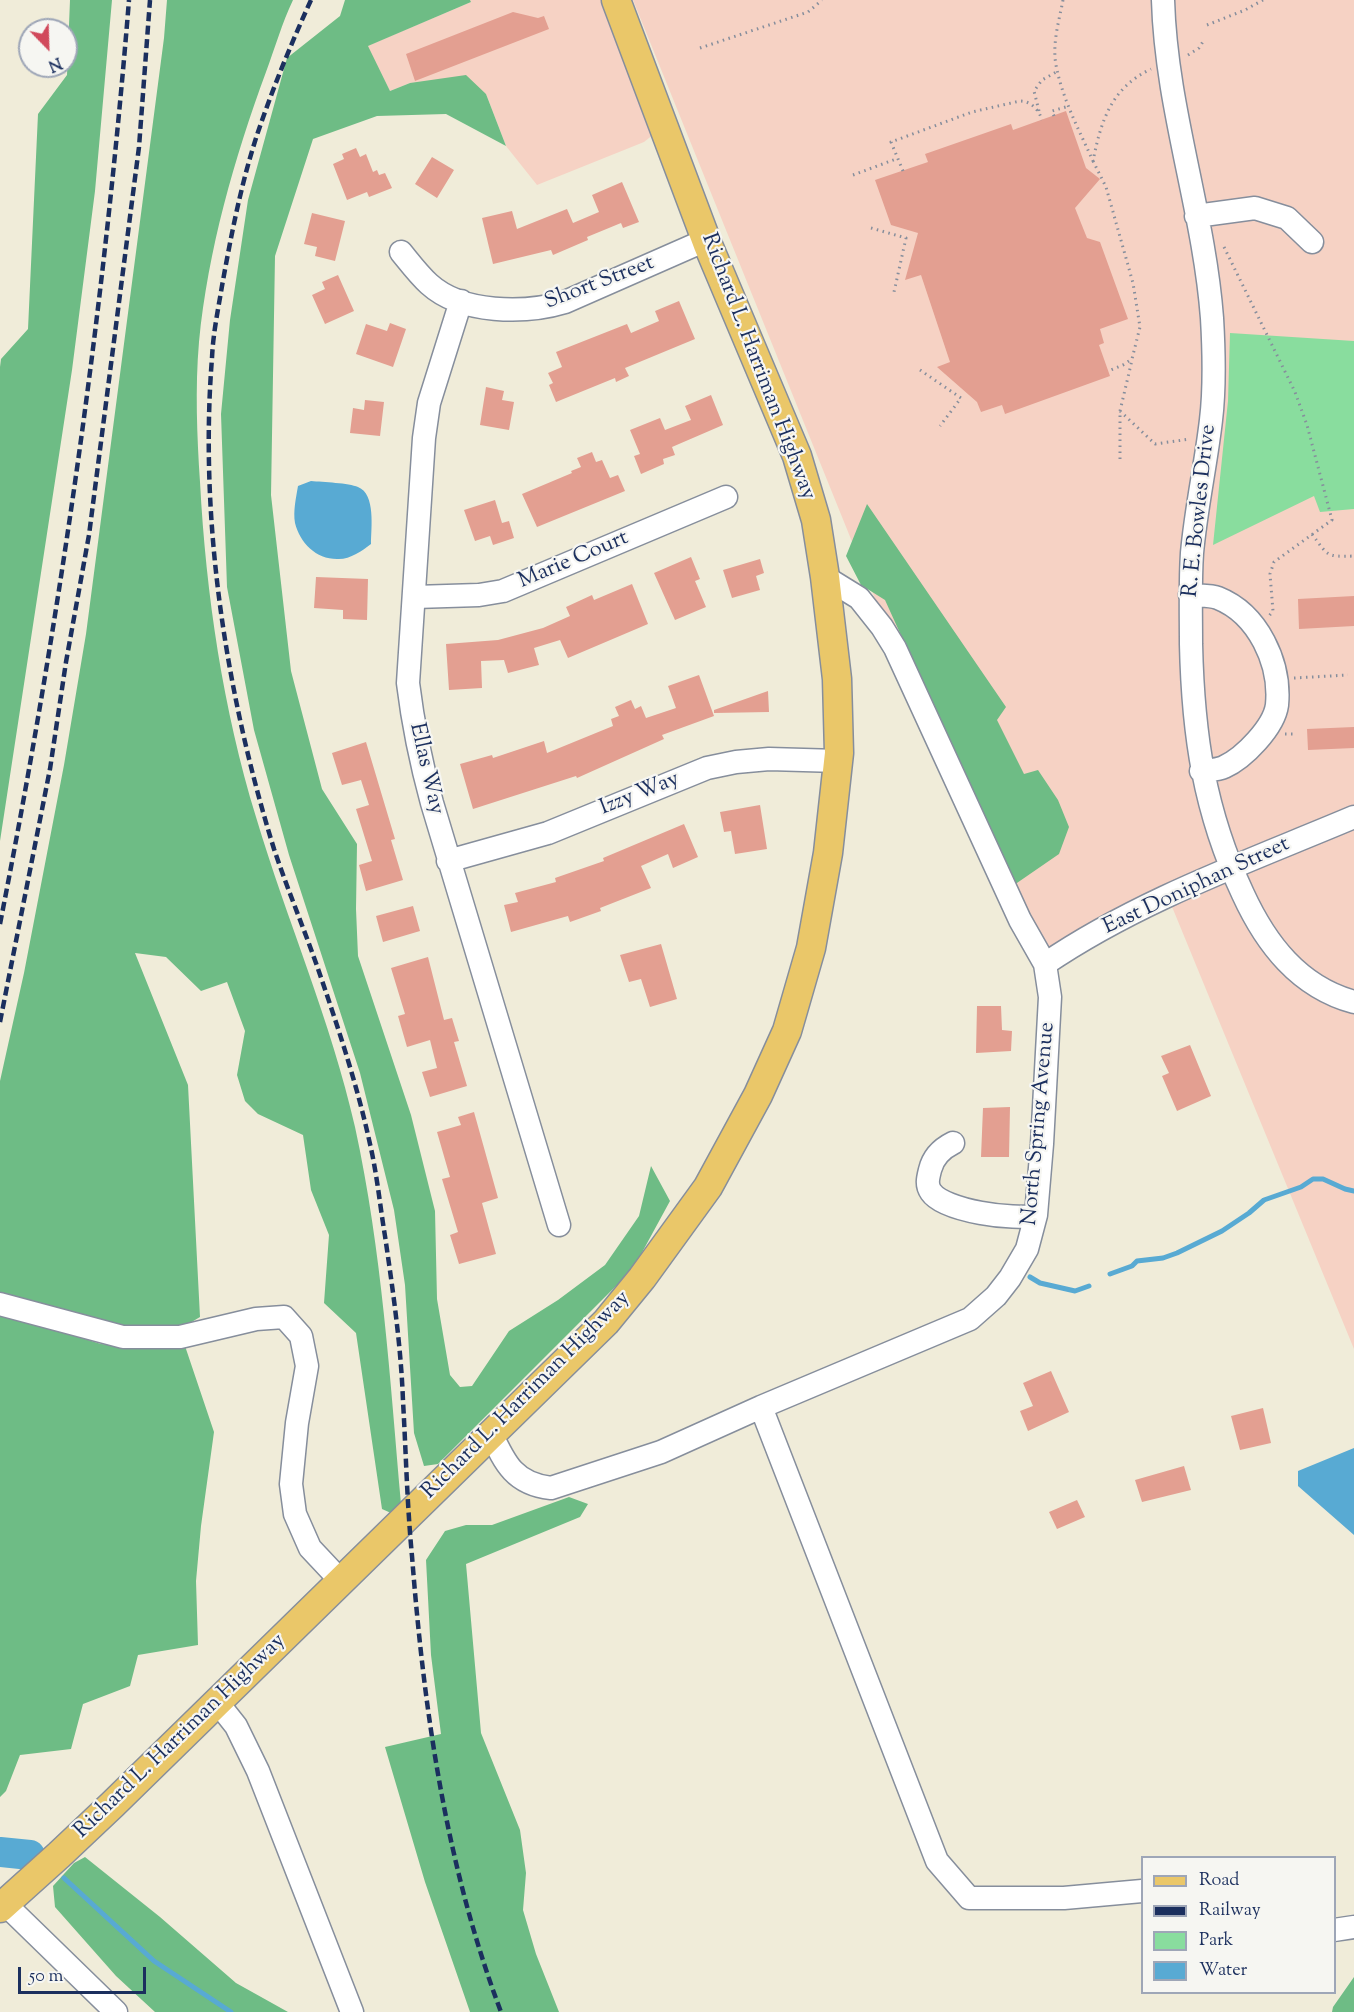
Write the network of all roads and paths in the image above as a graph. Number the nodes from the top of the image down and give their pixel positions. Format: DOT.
graph roads {
  1 [pos="616,0"];
  2 [pos="822,0"];
  3 [pos="1063,0"];
  4 [pos="1163,0"];
  5 [pos="1263,0"];
  6 [pos="1207,25"];
  7 [pos="1204,40"];
  8 [pos="700,48"];
  9 [pos="1188,55"];
  10 [pos="1158,67"];
  11 [pos="1058,71"];
  12 [pos="1069,106"];
  13 [pos="1040,113"];
  14 [pos="1054,116"];
  15 [pos="1042,120"];
  16 [pos="897,159"];
  17 [pos="1093,161"];
  18 [pos="903,171"];
  19 [pos="853,175"];
  20 [pos="1196,216"];
  21 [pos="871,228"];
  22 [pos="706,240"];
  23 [pos="1312,242"];
  24 [pos="1223,246"];
  25 [pos="401,252"];
  26 [pos="894,292"];
  27 [pos="461,302"];
  28 [pos="1132,358"];
  29 [pos="920,370"];
  30 [pos="1108,371"];
  31 [pos="1120,411"];
  32 [pos="940,426"];
  33 [pos="1196,436"];
  34 [pos="1120,459"];
  35 [pos="726,497"];
  36 [pos="1312,534"];
  37 [pos="1354,555"];
  38 [pos="825,577"];
  39 [pos="1190,595"];
  40 [pos="415,597"];
  41 [pos="1273,621"];
  42 [pos="1348,675"];
  43 [pos="1293,678"];
  44 [pos="838,761"];
  45 [pos="1201,771"];
  46 [pos="1354,817"];
  47 [pos="448,861"];
  48 [pos="1231,869"];
  49 [pos="1045,964"];
  50 [pos="1354,1002"];
  51 [pos="953,1143"];
  52 [pos="1036,1215"];
  53 [pos="559,1226"];
  54 [pos="0,1304"];
  55 [pos="761,1407"];
  56 [pos="491,1433"];
  57 [pos="341,1581"];
  58 [pos="218,1702"];
  59 [pos="1141,1891"];
  60 [pos="2,1906"];
  61 [pos="1354,1927"];
  62 [pos="1336,1930"];
  63 [pos="116,2012"];
  64 [pos="352,2012"];
  1 -- 22 [label="main road, Richard L. Harriman Highway"];
  2 -- 8 [label="path"];
  3 -- 11 [label="path"];
  4 -- 20 [label="street, R. E. Bowles Drive"];
  5 -- 6 [label="path"];
  7 -- 9 [label="path"];
  10 -- 17 [label="path"];
  11 -- 12 [label="path"];
  11 -- 13 [label="path"];
  12 -- 14 [label="path"];
  12 -- 17 [label="path"];
  13 -- 15 [label="path"];
  13 -- 16 [label="path"];
  16 -- 18 [label="path"];
  16 -- 19 [label="path"];
  17 -- 28 [label="path"];
  20 -- 23 [label="street"];
  20 -- 39 [label="street, R. E. Bowles Drive"];
  21 -- 26 [label="path"];
  22 -- 27 [label="street, Short Street"];
  22 -- 38 [label="main road, Richard L. Harriman Highway"];
  24 -- 36 [label="path"];
  25 -- 27 [label="street, Short Street"];
  27 -- 40 [label="street, Ellas Way"];
  28 -- 30 [label="path"];
  28 -- 31 [label="path"];
  29 -- 32 [label="path"];
  31 -- 33 [label="path"];
  31 -- 34 [label="path"];
  35 -- 40 [label="street, Marie Court"];
  36 -- 37 [label="path"];
  36 -- 41 [label="path"];
  38 -- 44 [label="main road, Richard L. Harriman Highway"];
  38 -- 49 [label="street, North Spring Avenue"];
  39 -- 45 [label="street, R. E. Bowles Drive"];
  39 -- 45 [label="street"];
  40 -- 47 [label="street, Ellas Way"];
  42 -- 43 [label="path"];
  44 -- 47 [label="street, Izzy Way"];
  44 -- 56 [label="main road, Richard L. Harriman Highway"];
  45 -- 48 [label="street, R. E. Bowles Drive"];
  46 -- 48 [label="street, East Doniphan Street"];
  47 -- 53 [label="street, Ellas Way"];
  48 -- 49 [label="street, East Doniphan Street"];
  48 -- 50 [label="street, R. E. Bowles Drive"];
  49 -- 52 [label="street, North Spring Avenue"];
  51 -- 52 [label="street"];
  52 -- 55 [label="street, North Spring Avenue"];
  54 -- 57 [label="street"];
  55 -- 56 [label="street, North Spring Avenue"];
  55 -- 59 [label="street"];
  56 -- 57 [label="main road, Richard L. Harriman Highway"];
  57 -- 58 [label="main road, Richard L. Harriman Highway"];
  58 -- 60 [label="main road, Richard L. Harriman Highway"];
  58 -- 64 [label="street"];
  60 -- 63 [label="street"];
  61 -- 62 [label="street"];
}
